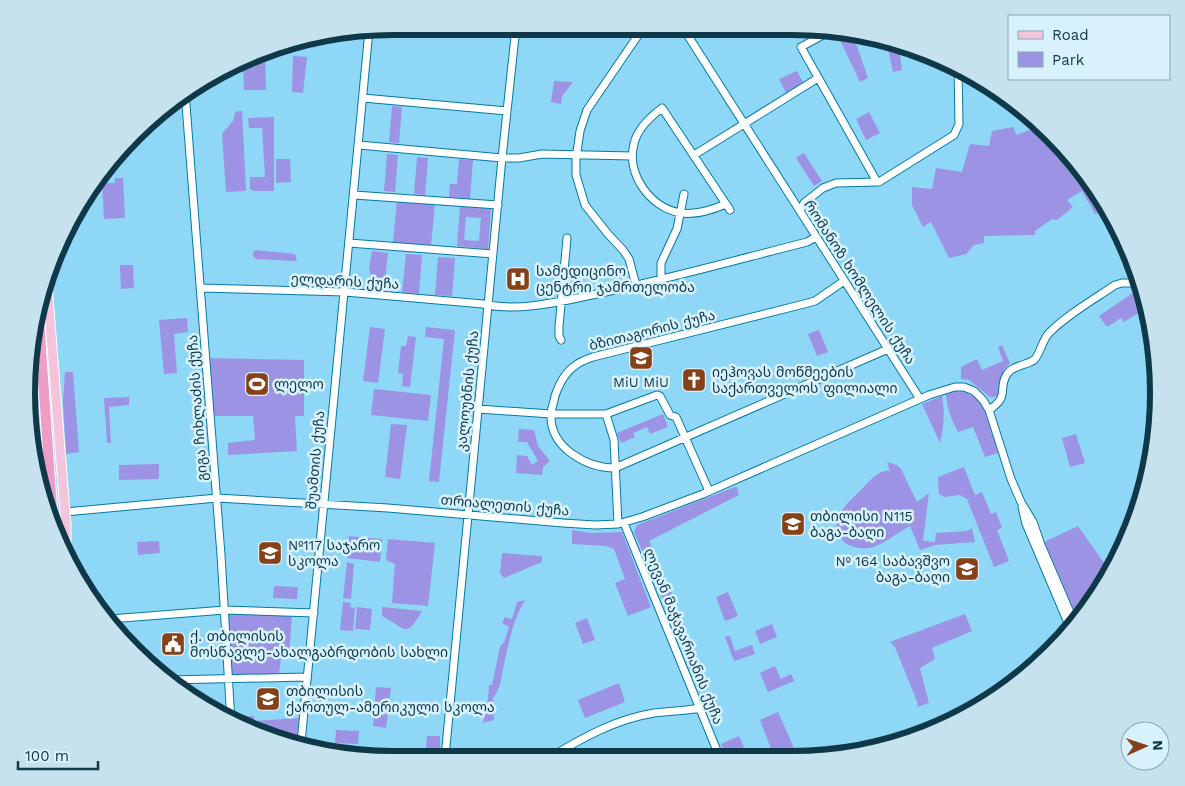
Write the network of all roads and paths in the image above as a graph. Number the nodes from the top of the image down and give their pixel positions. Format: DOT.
graph roads {
  1 [pos="515,35"];
  2 [pos="638,35"];
  3 [pos="639,35"];
  4 [pos="687,35"];
  5 [pos="368,36"];
  6 [pos="820,36"];
  7 [pos="958,76"];
  8 [pos="818,78"];
  9 [pos="363,98"];
  10 [pos="187,100"];
  11 [pos="507,111"];
  12 [pos="743,123"];
  13 [pos="359,146"];
  14 [pos="577,154"];
  15 [pos="694,155"];
  16 [pos="632,156"];
  17 [pos="502,158"];
  18 [pos="876,182"];
  19 [pos="684,194"];
  20 [pos="354,195"];
  21 [pos="498,205"];
  22 [pos="800,211"];
  23 [pos="681,213"];
  24 [pos="567,238"];
  25 [pos="816,238"];
  26 [pos="350,243"];
  27 [pos="493,254"];
  28 [pos="661,279"];
  29 [pos="844,281"];
  30 [pos="1133,283"];
  31 [pos="636,286"];
  32 [pos="200,288"];
  33 [pos="345,292"];
  34 [pos="48,297"];
  35 [pos="561,301"];
  36 [pos="488,305"];
  37 [pos="39,338"];
  38 [pos="561,340"];
  39 [pos="888,349"];
  40 [pos="920,399"];
  41 [pos="478,409"];
  42 [pos="989,410"];
  43 [pos="551,414"];
  44 [pos="606,414"];
  45 [pos="685,439"];
  46 [pos="615,468"];
  47 [pos="709,491"];
  48 [pos="217,498"];
  49 [pos="51,499"];
  50 [pos="1021,502"];
  51 [pos="324,504"];
  52 [pos="65,512"];
  53 [pos="468,514"];
  54 [pos="621,524"];
  55 [pos="66,538"];
  56 [pos="225,610"];
  57 [pos="314,613"];
  58 [pos="1072,616"];
  59 [pos="115,619"];
  60 [pos="1067,621"];
  61 [pos="307,677"];
  62 [pos="229,678"];
  63 [pos="179,680"];
  64 [pos="700,708"];
  65 [pos="231,712"];
  66 [pos="301,739"];
  67 [pos="447,751"];
  68 [pos="561,751"];
  69 [pos="717,751"];
  1 -- 11 [label="street, კალოუბნის ქუჩა"];
  2 -- 14 [label="street"];
  3 -- 14 [label="street"];
  4 -- 12 [label="street, რომანოზ ხომლელის ქუჩა"];
  5 -- 9 [label="street, შუამთის ქუჩა"];
  6 -- 8 [label="street"];
  7 -- 18 [label="street"];
  8 -- 12 [label="street"];
  8 -- 18 [label="street"];
  9 -- 11 [label="street"];
  9 -- 13 [label="street, შუამთის ქუჩა"];
  10 -- 32 [label="street, გიგა ჩიხლაძის ქუჩა"];
  11 -- 17 [label="street, კალოუბნის ქუჩა"];
  12 -- 15 [label="street"];
  12 -- 22 [label="street, რომანოზ ხომლელის ქუჩა"];
  13 -- 17 [label="street"];
  13 -- 20 [label="street, შუამთის ქუჩა"];
  14 -- 16 [label="street"];
  14 -- 17 [label="street"];
  14 -- 31 [label="street"];
  15 -- 16 [label="street"];
  15 -- 23 [label="street"];
  16 -- 23 [label="street"];
  17 -- 21 [label="street, კალოუბნის ქუჩა"];
  18 -- 22 [label="street"];
  19 -- 23 [label="street"];
  20 -- 21 [label="street"];
  20 -- 26 [label="street, შუამთის ქუჩა"];
  21 -- 27 [label="street, კალოუბნის ქუჩა"];
  22 -- 25 [label="street, რომანოზ ხომლელის ქუჩა"];
  23 -- 28 [label="street"];
  24 -- 35 [label="street"];
  25 -- 28 [label="street, ელდარის ქუჩა"];
  25 -- 29 [label="street, რომანოზ ხომლელის ქუჩა"];
  26 -- 27 [label="street"];
  26 -- 33 [label="street, შუამთის ქუჩა"];
  27 -- 36 [label="street, კალოუბნის ქუჩა"];
  28 -- 31 [label="street, ელდარის ქუჩა"];
  29 -- 39 [label="street, რომანოზ ხომლელის ქუჩა"];
  29 -- 43 [label="street, ბზითაგორის ქუჩა"];
  30 -- 42 [label="street"];
  31 -- 35 [label="street, ელდარის ქუჩა"];
  32 -- 33 [label="street, ელდარის ქუჩა"];
  32 -- 48 [label="street, გიგა ჩიხლაძის ქუჩა"];
  33 -- 36 [label="street, ელდარის ქუჩა"];
  33 -- 51 [label="street, შუამთის ქუჩა"];
  34 -- 52 [label="main road"];
  35 -- 36 [label="street, ელდარის ქუჩა"];
  35 -- 38 [label="street"];
  36 -- 41 [label="street, კალოუბნის ქუჩა"];
  37 -- 49 [label="highway"];
  39 -- 40 [label="street, რომანოზ ხომლელის ქუჩა"];
  39 -- 45 [label="street"];
  40 -- 42 [label="street"];
  40 -- 47 [label="street, თრიალეთის ქუჩა"];
  41 -- 43 [label="street"];
  41 -- 53 [label="street, კალოუბნის ქუჩა"];
  42 -- 50 [label="street"];
  43 -- 44 [label="street"];
  43 -- 46 [label="street, ბზითაგორის ქუჩა"];
  44 -- 45 [label="street"];
  44 -- 46 [label="street, ლევან მაჭავარიანის ქუჩა"];
  45 -- 46 [label="street"];
  45 -- 47 [label="street"];
  46 -- 54 [label="street, ლევან მაჭავარიანის ქუჩა"];
  47 -- 54 [label="street, თრიალეთის ქუჩა"];
  48 -- 51 [label="street, თრიალეთის ქუჩა"];
  48 -- 52 [label="street, თრიალეთის ქუჩა"];
  48 -- 56 [label="street, გიგა ჩიხლაძის ქუჩა"];
  50 -- 58 [label="street"];
  50 -- 60 [label="street"];
  51 -- 53 [label="street, თრიალეთის ქუჩა"];
  51 -- 57 [label="street, შუამთის ქუჩა"];
  52 -- 55 [label="main road"];
  53 -- 54 [label="street, თრიალეთის ქუჩა"];
  53 -- 67 [label="street, კალოუბნის ქუჩა"];
  54 -- 64 [label="street, ლევან მაჭავარიანის ქუჩა"];
  56 -- 57 [label="street"];
  56 -- 59 [label="street"];
  56 -- 62 [label="street, გიგა ჩიხლაძის ქუჩა"];
  57 -- 61 [label="street, შუამთის ქუჩა"];
  61 -- 62 [label="street"];
  61 -- 66 [label="street, შუამთის ქუჩა"];
  62 -- 63 [label="street"];
  62 -- 65 [label="street, გიგა ჩიხლაძის ქუჩა"];
  64 -- 68 [label="street"];
  64 -- 69 [label="street, ლევან მაჭავარიანის ქუჩა"];
}
